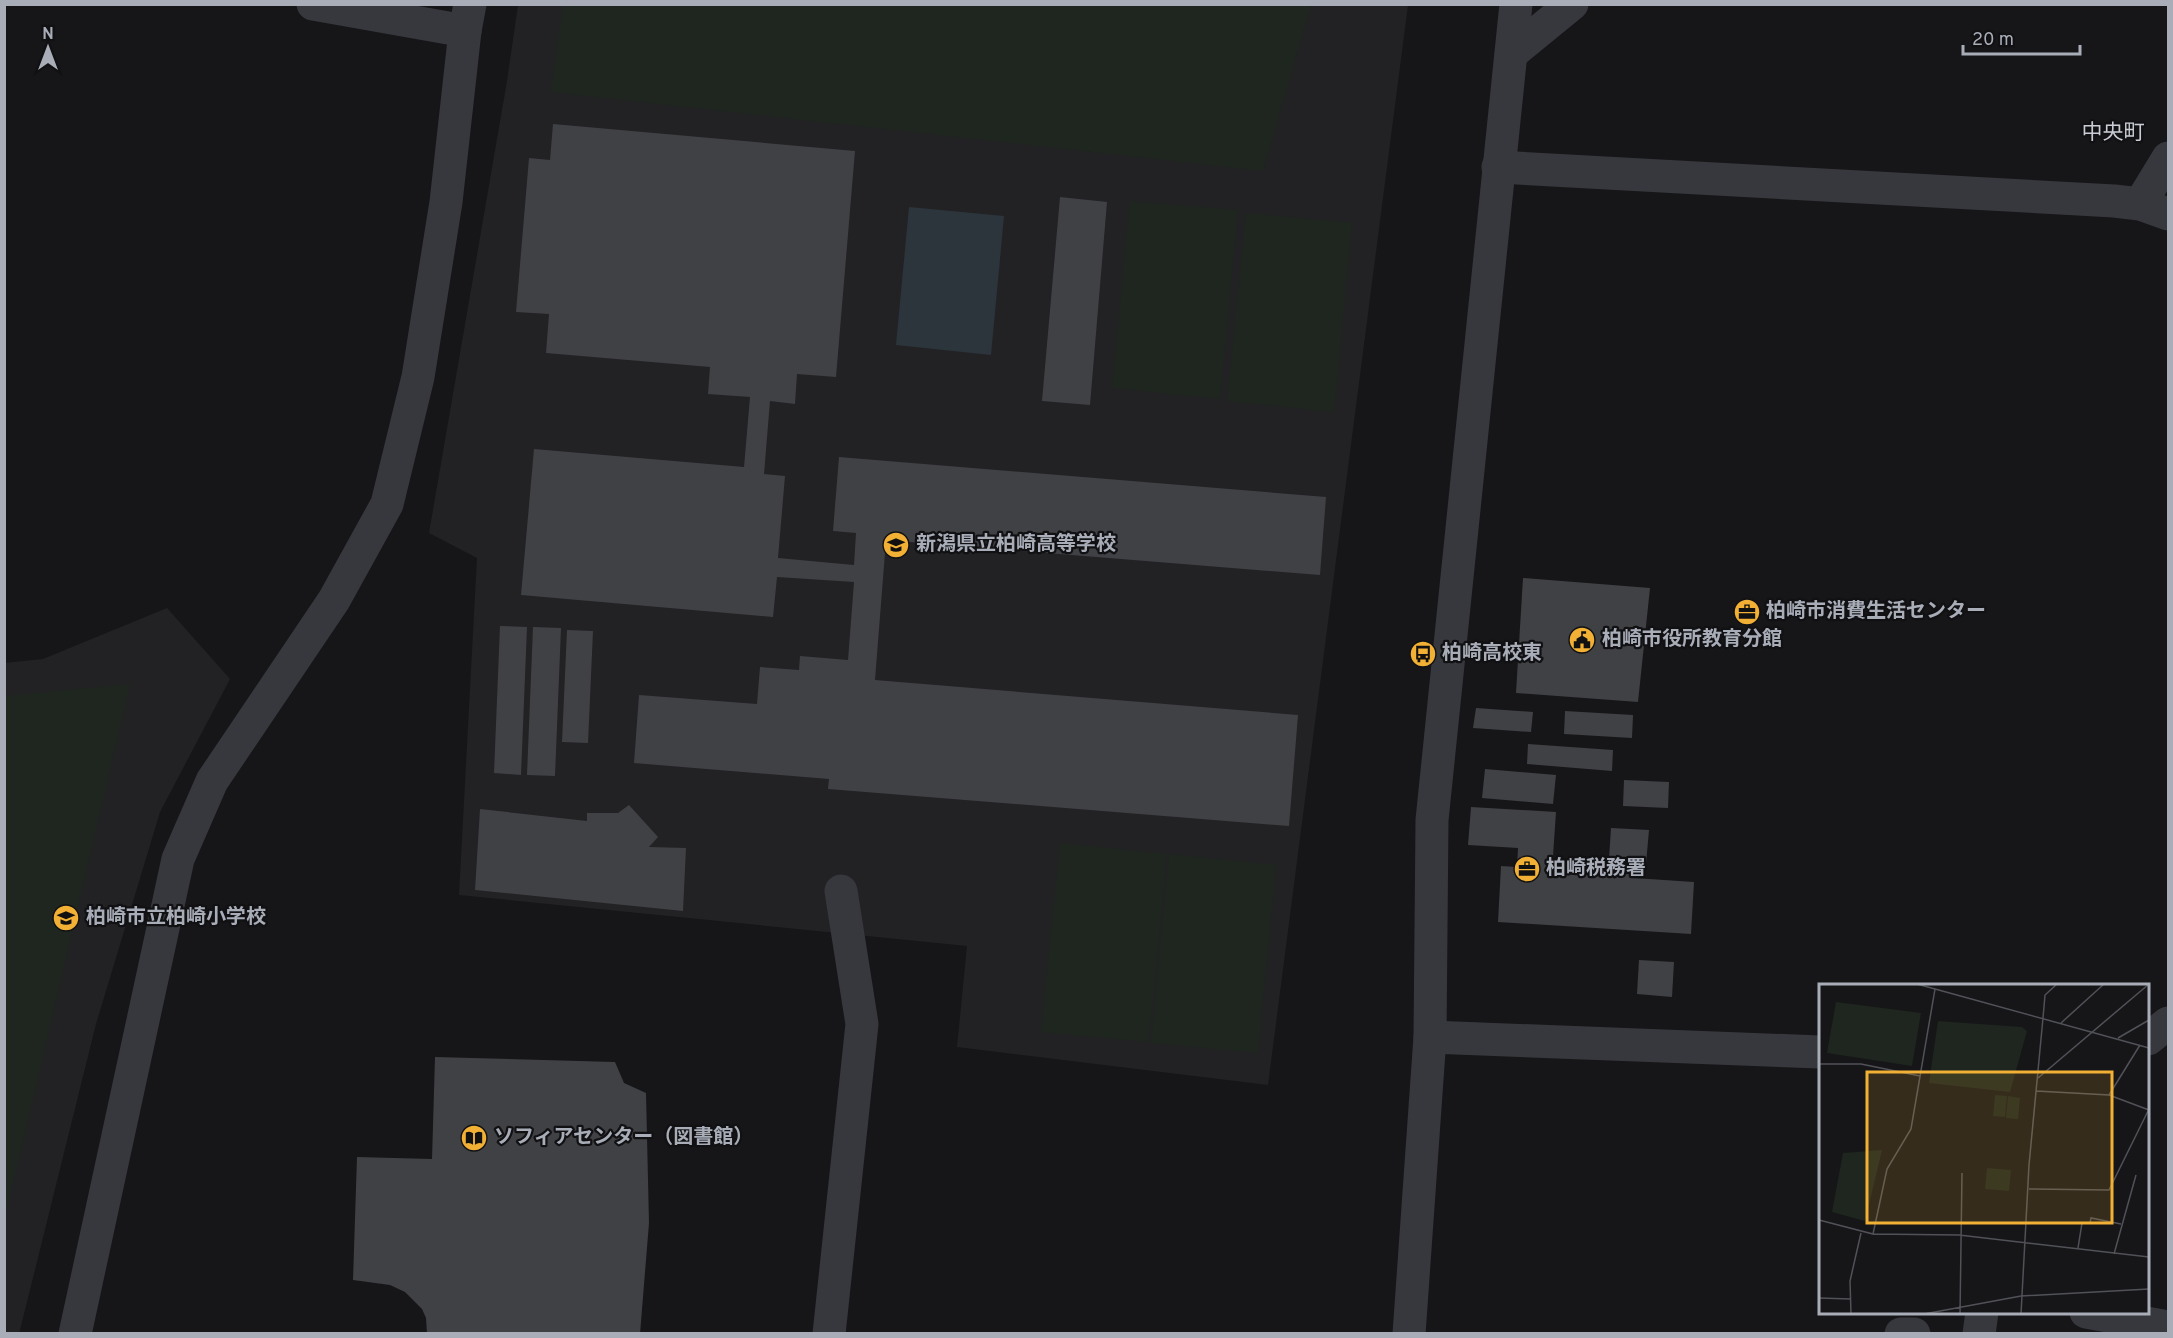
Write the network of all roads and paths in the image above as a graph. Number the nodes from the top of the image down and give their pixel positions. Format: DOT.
graph roads {
  1 [pos="313,4"];
  2 [pos="1516,4"];
  3 [pos="1572,4"];
  4 [pos="467,18"];
  5 [pos="1512,53"];
  6 [pos="2169,158"];
  7 [pos="1498,167"];
  8 [pos="2154,209"];
  9 [pos="841,891"];
  10 [pos="2169,1023"];
  11 [pos="1430,1037"];
  12 [pos="2149,1039"];
  13 [pos="1819,1052"];
  14 [pos="1982,1314"];
  15 [pos="2097,1314"];
  16 [pos="2169,1327"];
  17 [pos="75,1334"];
  18 [pos="829,1334"];
  19 [pos="1409,1334"];
  20 [pos="1901,1334"];
  21 [pos="1914,1334"];
  22 [pos="1979,1334"];
  1 -- 4 [label="street"];
  2 -- 5 [label="street"];
  3 -- 5 [label="street"];
  4 -- 17 [label="street"];
  5 -- 7 [label="street"];
  6 -- 8 [label="street"];
  7 -- 8 [label="street"];
  7 -- 11 [label="street"];
  9 -- 18 [label="street"];
  10 -- 12 [label="street"];
  11 -- 13 [label="street"];
  11 -- 19 [label="street"];
  14 -- 22 [label="street"];
  15 -- 16 [label="street"];
  20 -- 21 [label="street"];
}
